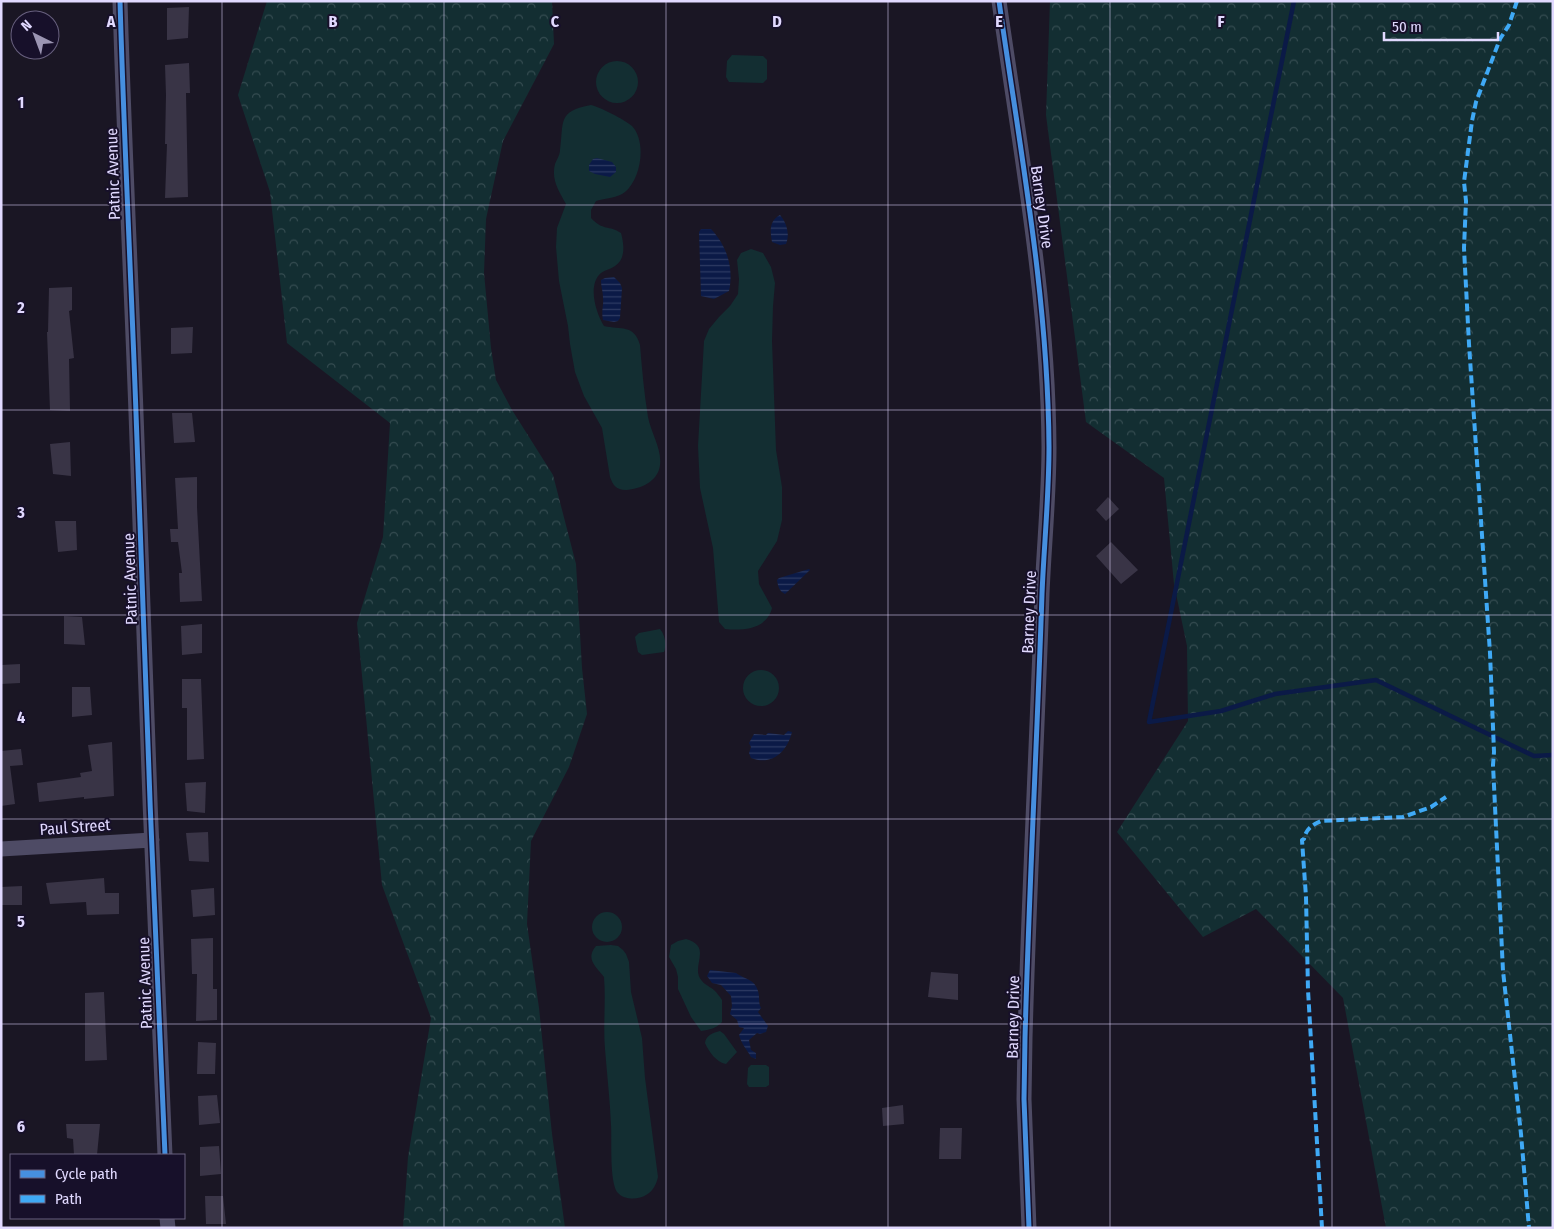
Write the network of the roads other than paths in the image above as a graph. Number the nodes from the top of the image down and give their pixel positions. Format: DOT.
graph roads {
  1 [pos="120,1"];
  2 [pos="999,1"];
  3 [pos="152,840"];
  4 [pos="1,848"];
  5 [pos="165,1154"];
  6 [pos="1029,1228"];
  1 -- 3 [label="street, Patnic Avenue"];
  2 -- 6 [label="street, Barney Drive"];
  3 -- 4 [label="street, Paul Street"];
  3 -- 5 [label="street, Patnic Avenue"];
}
